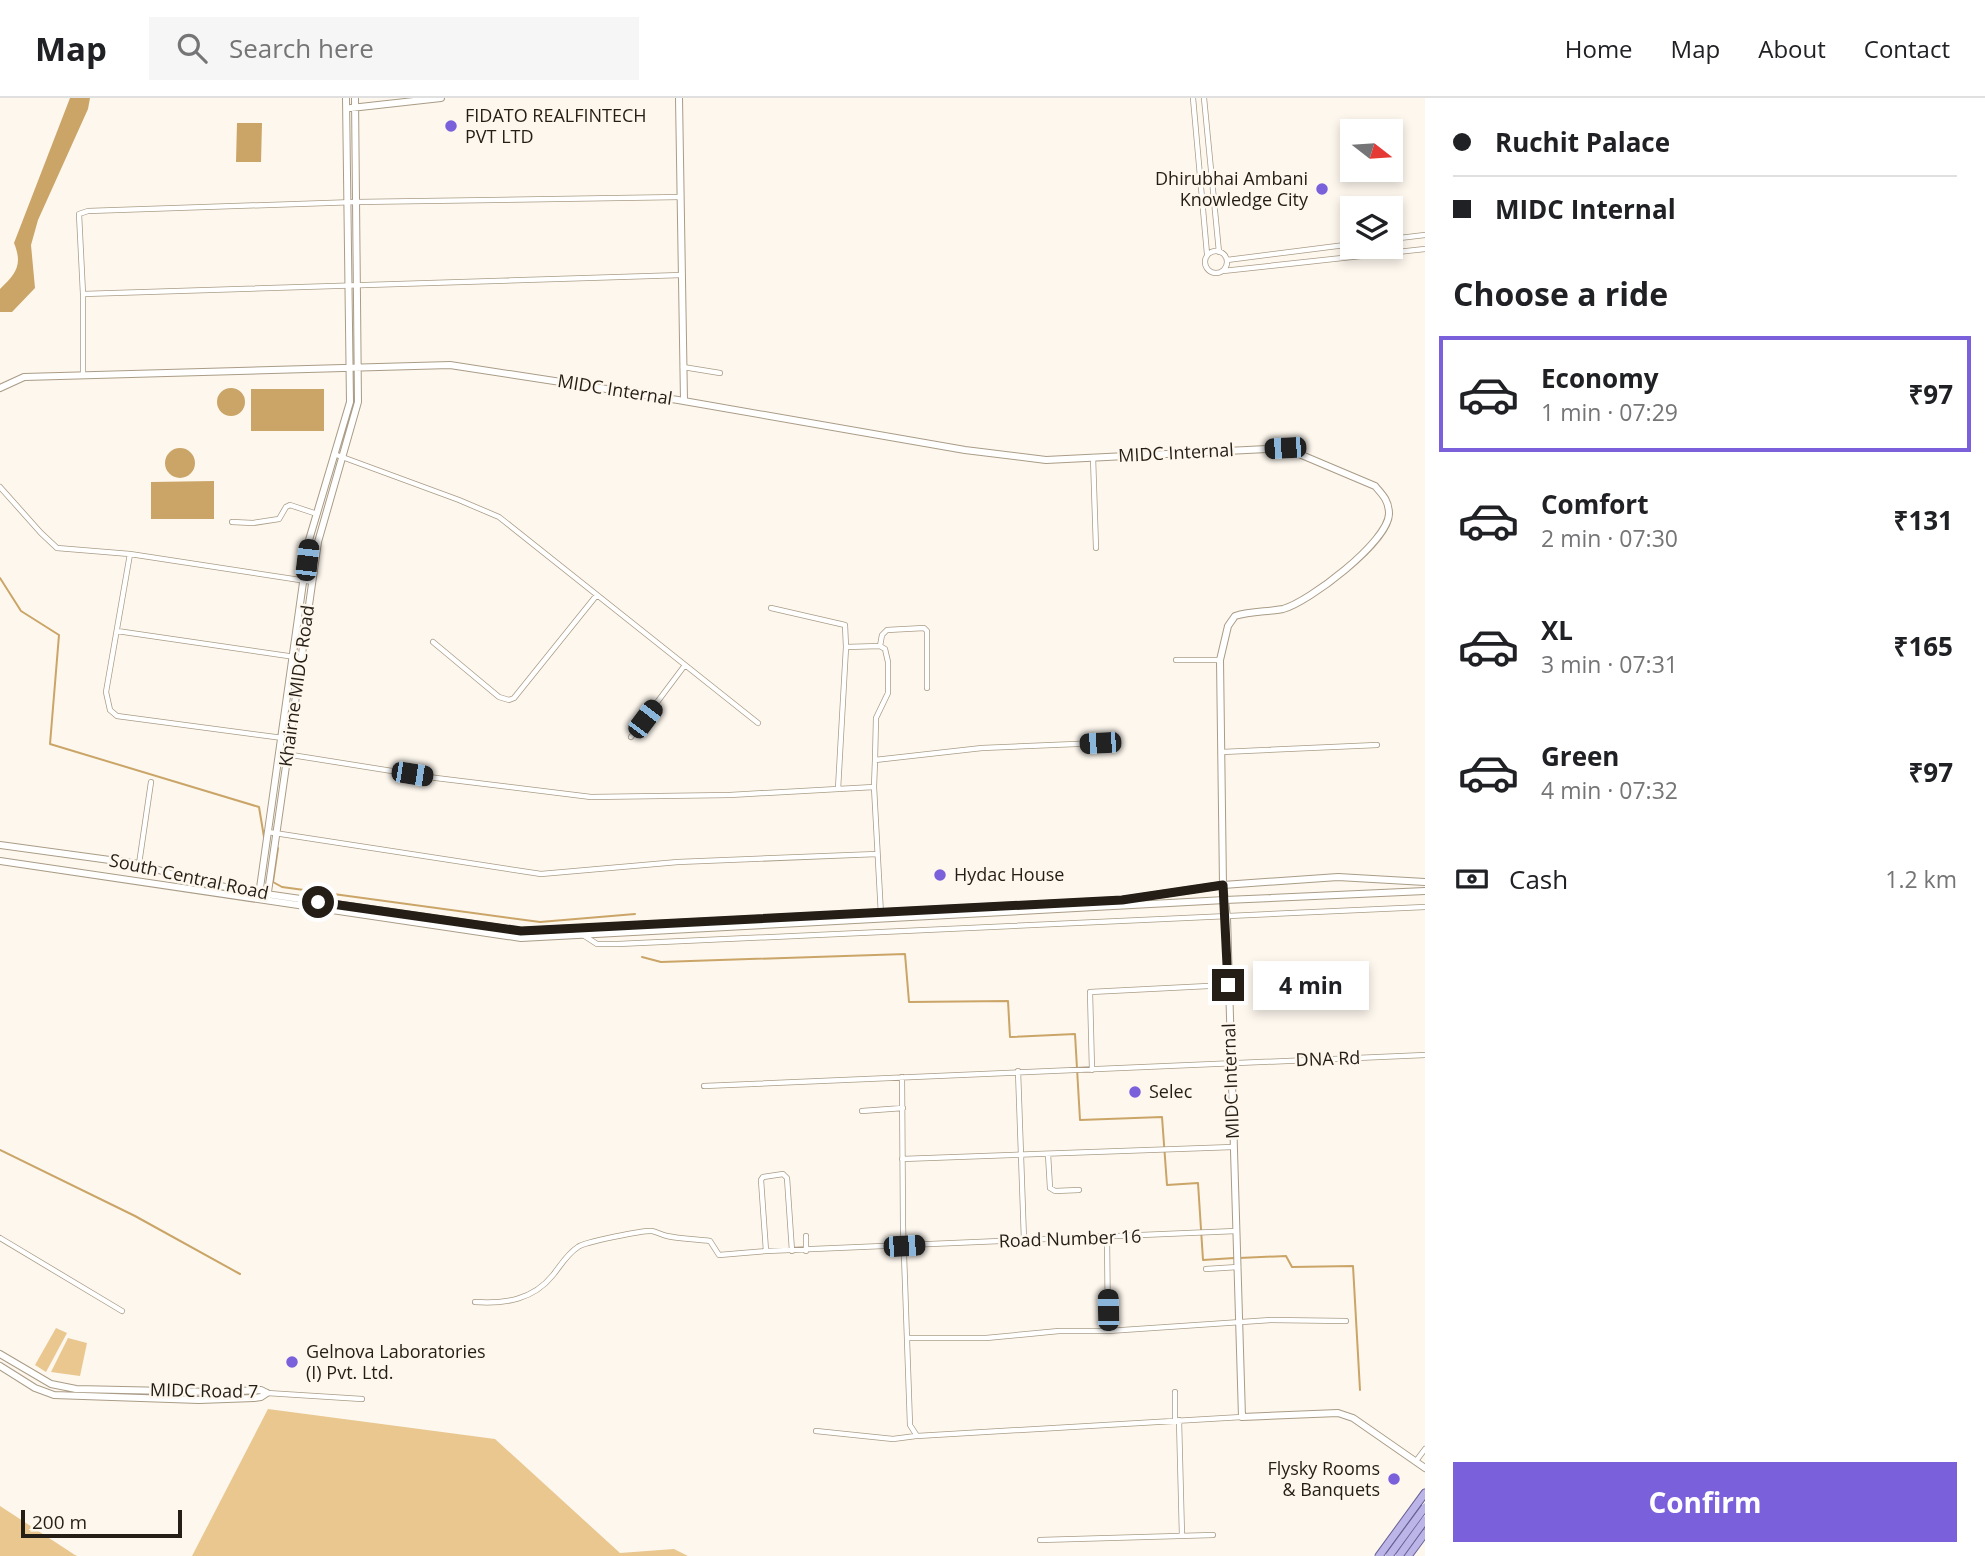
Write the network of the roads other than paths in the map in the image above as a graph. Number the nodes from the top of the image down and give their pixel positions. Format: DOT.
graph roads {
  1 [pos="346,98"];
  2 [pos="355,98"];
  3 [pos="441,98"];
  4 [pos="679,98"];
  5 [pos="1193,98"];
  6 [pos="1204,98"];
  7 [pos="355,107"];
  8 [pos="346,108"];
  9 [pos="681,197"];
  10 [pos="347,202"];
  11 [pos="356,202"];
  12 [pos="1425,235"];
  13 [pos="1403,238"];
  14 [pos="1340,246"];
  15 [pos="1425,249"];
  16 [pos="1219,252"];
  17 [pos="1207,254"];
  18 [pos="1227,260"];
  19 [pos="1223,271"];
  20 [pos="682,275"];
  21 [pos="357,285"];
  22 [pos="348,286"];
  23 [pos="83,294"];
  24 [pos="683,367"];
  25 [pos="358,368"];
  26 [pos="349,369"];
  27 [pos="720,373"];
  28 [pos="83,375"];
  29 [pos="0,387"];
  30 [pos="684,401"];
  31 [pos="334,454"];
  32 [pos="342,457"];
  33 [pos="1093,457"];
  34 [pos="0,487"];
  35 [pos="317,514"];
  36 [pos="232,522"];
  37 [pos="1096,548"];
  38 [pos="130,554"];
  39 [pos="304,580"];
  40 [pos="313,582"];
  41 [pos="596,596"];
  42 [pos="771,608"];
  43 [pos="117,631"];
  44 [pos="433,642"];
  45 [pos="880,646"];
  46 [pos="846,647"];
  47 [pos="293,656"];
  48 [pos="302,658"];
  49 [pos="1177,660"];
  50 [pos="1220,660"];
  51 [pos="685,664"];
  52 [pos="927,688"];
  53 [pos="758,723"];
  54 [pos="631,737"];
  55 [pos="281,738"];
  56 [pos="290,739"];
  57 [pos="1100,743"];
  58 [pos="1377,745"];
  59 [pos="1222,752"];
  60 [pos="279,753"];
  61 [pos="288,754"];
  62 [pos="875,760"];
  63 [pos="151,782"];
  64 [pos="874,787"];
  65 [pos="838,789"];
  66 [pos="268,832"];
  67 [pos="276,833"];
  68 [pos="0,845"];
  69 [pos="877,854"];
  70 [pos="0,861"];
  71 [pos="139,864"];
  72 [pos="1425,882"];
  73 [pos="1223,885"];
  74 [pos="1425,891"];
  75 [pos="259,897"];
  76 [pos="267,898"];
  77 [pos="1225,900"];
  78 [pos="1425,907"];
  79 [pos="881,915"];
  80 [pos="1227,917"];
  81 [pos="582,934"];
  82 [pos="1228,985"];
  83 [pos="1425,1055"];
  84 [pos="1231,1063"];
  85 [pos="1091,1070"];
  86 [pos="1018,1071"];
  87 [pos="902,1077"];
  88 [pos="704,1086"];
  89 [pos="902,1108"];
  90 [pos="862,1111"];
  91 [pos="1233,1147"];
  92 [pos="1048,1154"];
  93 [pos="1022,1155"];
  94 [pos="902,1159"];
  95 [pos="1079,1190"];
  96 [pos="1236,1231"];
  97 [pos="806,1236"];
  98 [pos="1107,1237"];
  99 [pos="0,1238"];
  100 [pos="1024,1240"];
  101 [pos="904,1246"];
  102 [pos="765,1251"];
  103 [pos="792,1251"];
  104 [pos="806,1251"];
  105 [pos="1239,1267"];
  106 [pos="1206,1269"];
  107 [pos="475,1302"];
  108 [pos="122,1311"];
  109 [pos="1346,1321"];
  110 [pos="1239,1323"];
  111 [pos="1108,1331"];
  112 [pos="907,1338"];
  113 [pos="0,1354"];
  114 [pos="0,1366"];
  115 [pos="1175,1392"];
  116 [pos="267,1393"];
  117 [pos="362,1399"];
  118 [pos="1242,1416"];
  119 [pos="1177,1420"];
  120 [pos="816,1431"];
  121 [pos="917,1436"];
  122 [pos="1425,1449"];
  123 [pos="1416,1461"];
  124 [pos="1425,1468"];
  125 [pos="1425,1493"];
  126 [pos="1425,1507"];
  127 [pos="1425,1520"];
  128 [pos="1425,1533"];
  129 [pos="1182,1535"];
  130 [pos="1213,1535"];
  131 [pos="1391,1539"];
  132 [pos="1040,1540"];
  133 [pos="1410,1555"];
  134 [pos="1379,1556"];
  135 [pos="1389,1556"];
  136 [pos="1398,1556"];
  1 -- 8 [label="main road, Khairne MIDC Road"];
  2 -- 7 [label="main road, Khairne MIDC Road"];
  3 -- 7 [label="main road"];
  4 -- 9 [label="main road"];
  5 -- 17 [label="street"];
  6 -- 16 [label="street"];
  7 -- 8 [label="main road"];
  7 -- 11 [label="main road, Khairne MIDC Road"];
  8 -- 10 [label="main road, Khairne MIDC Road"];
  9 -- 11 [label="street"];
  9 -- 20 [label="main road"];
  10 -- 11 [label="street"];
  10 -- 22 [label="main road, Khairne MIDC Road"];
  10 -- 23 [label="street"];
  11 -- 21 [label="main road, Khairne MIDC Road"];
  12 -- 13 [label="street"];
  14 -- 18 [label="street"];
  15 -- 19 [label="street"];
  16 -- 17 [label="street"];
  16 -- 18 [label="street"];
  17 -- 19 [label="street"];
  18 -- 19 [label="street"];
  20 -- 21 [label="street"];
  20 -- 24 [label="main road"];
  21 -- 22 [label="street"];
  21 -- 25 [label="main road, Khairne MIDC Road"];
  22 -- 23 [label="street"];
  22 -- 26 [label="main road, Khairne MIDC Road"];
  23 -- 28 [label="street"];
  24 -- 27 [label="street"];
  24 -- 30 [label="main road"];
  25 -- 26 [label="main road, MIDC Internal"];
  25 -- 30 [label="main road, MIDC Internal"];
  25 -- 32 [label="main road, Khairne MIDC Road"];
  26 -- 28 [label="main road, MIDC Internal"];
  26 -- 31 [label="main road, Khairne MIDC Road"];
  28 -- 29 [label="main road, MIDC Internal"];
  30 -- 33 [label="main road, MIDC Internal"];
  31 -- 32 [label="street"];
  31 -- 35 [label="main road, Khairne MIDC Road"];
  32 -- 40 [label="main road, Khairne MIDC Road"];
  32 -- 41 [label="street"];
  33 -- 37 [label="street"];
  33 -- 50 [label="main road, MIDC Internal"];
  34 -- 38 [label="street"];
  35 -- 36 [label="street"];
  35 -- 39 [label="main road, Khairne MIDC Road"];
  38 -- 39 [label="street"];
  38 -- 43 [label="street"];
  39 -- 40 [label="street"];
  39 -- 47 [label="main road, Khairne MIDC Road"];
  40 -- 48 [label="main road, Khairne MIDC Road"];
  41 -- 44 [label="street"];
  41 -- 51 [label="street"];
  42 -- 46 [label="street"];
  43 -- 47 [label="street"];
  43 -- 55 [label="street"];
  45 -- 46 [label="street"];
  45 -- 52 [label="street"];
  45 -- 62 [label="street"];
  46 -- 65 [label="street"];
  47 -- 48 [label="street"];
  47 -- 55 [label="main road, Khairne MIDC Road"];
  48 -- 56 [label="main road, Khairne MIDC Road"];
  49 -- 50 [label="street"];
  50 -- 59 [label="main road, MIDC Internal"];
  51 -- 53 [label="street"];
  51 -- 54 [label="street"];
  55 -- 56 [label="street"];
  55 -- 60 [label="main road, Khairne MIDC Road"];
  56 -- 61 [label="main road, Khairne MIDC Road"];
  57 -- 62 [label="street"];
  58 -- 59 [label="street"];
  59 -- 73 [label="main road, MIDC Internal"];
  60 -- 61 [label="street"];
  60 -- 66 [label="main road, Khairne MIDC Road"];
  61 -- 65 [label="street"];
  61 -- 67 [label="main road, Khairne MIDC Road"];
  62 -- 64 [label="street"];
  63 -- 71 [label="street"];
  64 -- 65 [label="street"];
  64 -- 69 [label="street"];
  66 -- 67 [label="street"];
  66 -- 75 [label="main road, Khairne MIDC Road"];
  67 -- 69 [label="street"];
  67 -- 76 [label="main road, Khairne MIDC Road"];
  68 -- 71 [label="main road, South Central Road"];
  69 -- 79 [label="street"];
  70 -- 75 [label="main road, South Central Road"];
  71 -- 75 [label="main road, South Central Road"];
  72 -- 73 [label="main road, South Central Road"];
  73 -- 77 [label="main road, MIDC Internal"];
  73 -- 79 [label="main road, South Central Road"];
  74 -- 77 [label="main road, South Central Road"];
  75 -- 76 [label="main road, South Central Road"];
  76 -- 79 [label="main road, South Central Road"];
  76 -- 81 [label="main road, South Central Road"];
  77 -- 79 [label="main road, South Central Road"];
  77 -- 80 [label="main road, MIDC Internal"];
  78 -- 80 [label="street"];
  79 -- 81 [label="main road, South Central Road"];
  80 -- 81 [label="street"];
  80 -- 82 [label="main road, MIDC Internal"];
  82 -- 84 [label="main road, MIDC Internal"];
  82 -- 85 [label="street"];
  83 -- 84 [label="street, DNA Rd"];
  84 -- 85 [label="street, DNA Rd"];
  84 -- 91 [label="main road, MIDC Internal"];
  85 -- 86 [label="street, DNA Rd"];
  86 -- 87 [label="street, DNA Rd"];
  86 -- 93 [label="street"];
  87 -- 88 [label="street, DNA Rd"];
  87 -- 89 [label="street"];
  89 -- 90 [label="street"];
  89 -- 94 [label="street"];
  91 -- 92 [label="street"];
  91 -- 96 [label="main road, MIDC Internal"];
  92 -- 93 [label="street"];
  92 -- 95 [label="street"];
  93 -- 94 [label="street"];
  93 -- 100 [label="street"];
  94 -- 101 [label="street"];
  96 -- 98 [label="street, Road Number 16"];
  96 -- 105 [label="main road, MIDC Internal"];
  97 -- 104 [label="street"];
  98 -- 100 [label="street, Road Number 16"];
  98 -- 111 [label="street"];
  99 -- 108 [label="street"];
  100 -- 101 [label="street, Road Number 16"];
  101 -- 104 [label="street, Road Number 16"];
  101 -- 112 [label="street"];
  102 -- 103 [label="street, Road Number 16"];
  102 -- 103 [label="street"];
  102 -- 107 [label="street, Road Number 16"];
  103 -- 104 [label="street, Road Number 16"];
  105 -- 106 [label="street"];
  105 -- 110 [label="main road, MIDC Internal"];
  109 -- 110 [label="street"];
  110 -- 111 [label="street"];
  110 -- 118 [label="main road, MIDC Internal"];
  111 -- 112 [label="street"];
  112 -- 121 [label="street"];
  113 -- 116 [label="main road, MIDC Road 7"];
  114 -- 116 [label="main road, MIDC Road 7"];
  115 -- 119 [label="street"];
  116 -- 117 [label="street"];
  118 -- 119 [label="street"];
  118 -- 123 [label="main road"];
  119 -- 121 [label="street"];
  119 -- 129 [label="street"];
  120 -- 121 [label="street"];
  122 -- 123 [label="street"];
  123 -- 124 [label="main road"];
  125 -- 131 [label="main road"];
  126 -- 135 [label="main road, bridge"];
  127 -- 136 [label="main road, bridge"];
  128 -- 133 [label="main road"];
  129 -- 130 [label="street"];
  129 -- 132 [label="street"];
  131 -- 133 [label="street"];
  131 -- 134 [label="main road"];
}
